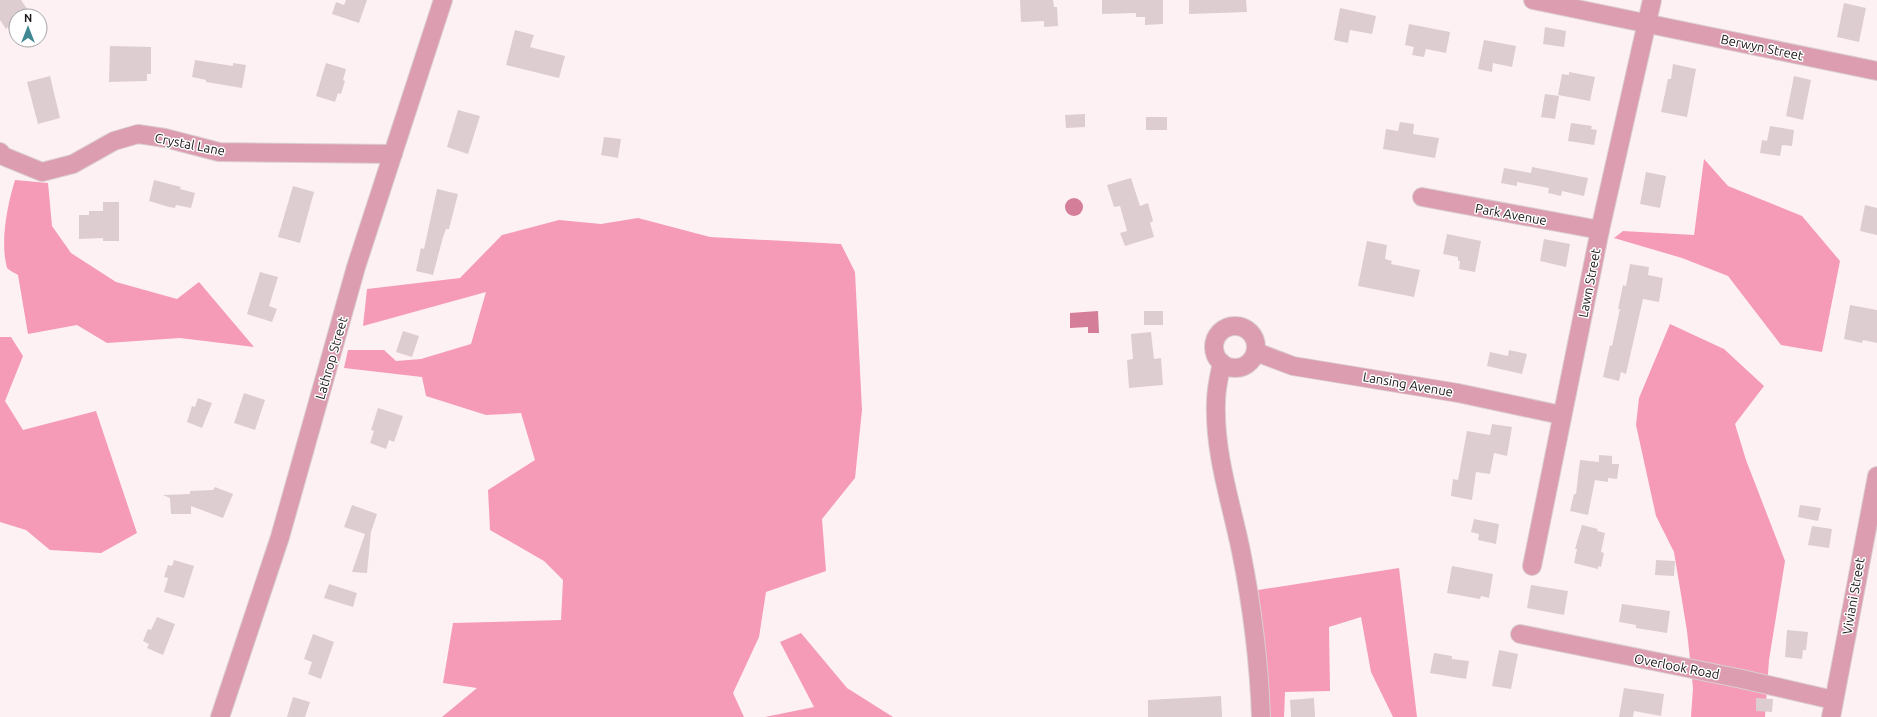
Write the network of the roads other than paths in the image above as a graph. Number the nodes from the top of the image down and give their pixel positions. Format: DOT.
graph roads {
  1 [pos="443,0"];
  2 [pos="1533,0"];
  3 [pos="1652,0"];
  4 [pos="1647,23"];
  5 [pos="1877,71"];
  6 [pos="0,152"];
  7 [pos="393,154"];
  8 [pos="1422,198"];
  9 [pos="1600,230"];
  10 [pos="1256,352"];
  11 [pos="1222,363"];
  12 [pos="1561,415"];
  13 [pos="1877,476"];
  14 [pos="1873,510"];
  15 [pos="1532,566"];
  16 [pos="1520,634"];
  17 [pos="1832,709"];
  18 [pos="220,717"];
  19 [pos="1261,717"];
  1 -- 7 [label="street, Lathrop Street"];
  2 -- 4 [label="street, Berwyn Street"];
  3 -- 4 [label="street, Lawn Street"];
  4 -- 5 [label="street, Berwyn Street"];
  4 -- 9 [label="street, Lawn Street"];
  6 -- 7 [label="street, Crystal Lane"];
  7 -- 18 [label="street, Lathrop Street"];
  8 -- 9 [label="street, Park Avenue"];
  9 -- 12 [label="street, Lawn Street"];
  10 -- 11 [label="street"];
  10 -- 11 [label="street"];
  10 -- 12 [label="street, Lansing Avenue"];
  11 -- 19 [label="street"];
  12 -- 15 [label="street, Lawn Street"];
  13 -- 14 [label="street, Viviani Street"];
  14 -- 17 [label="street, Viviani Street"];
  16 -- 17 [label="street, Overlook Road"];
}
